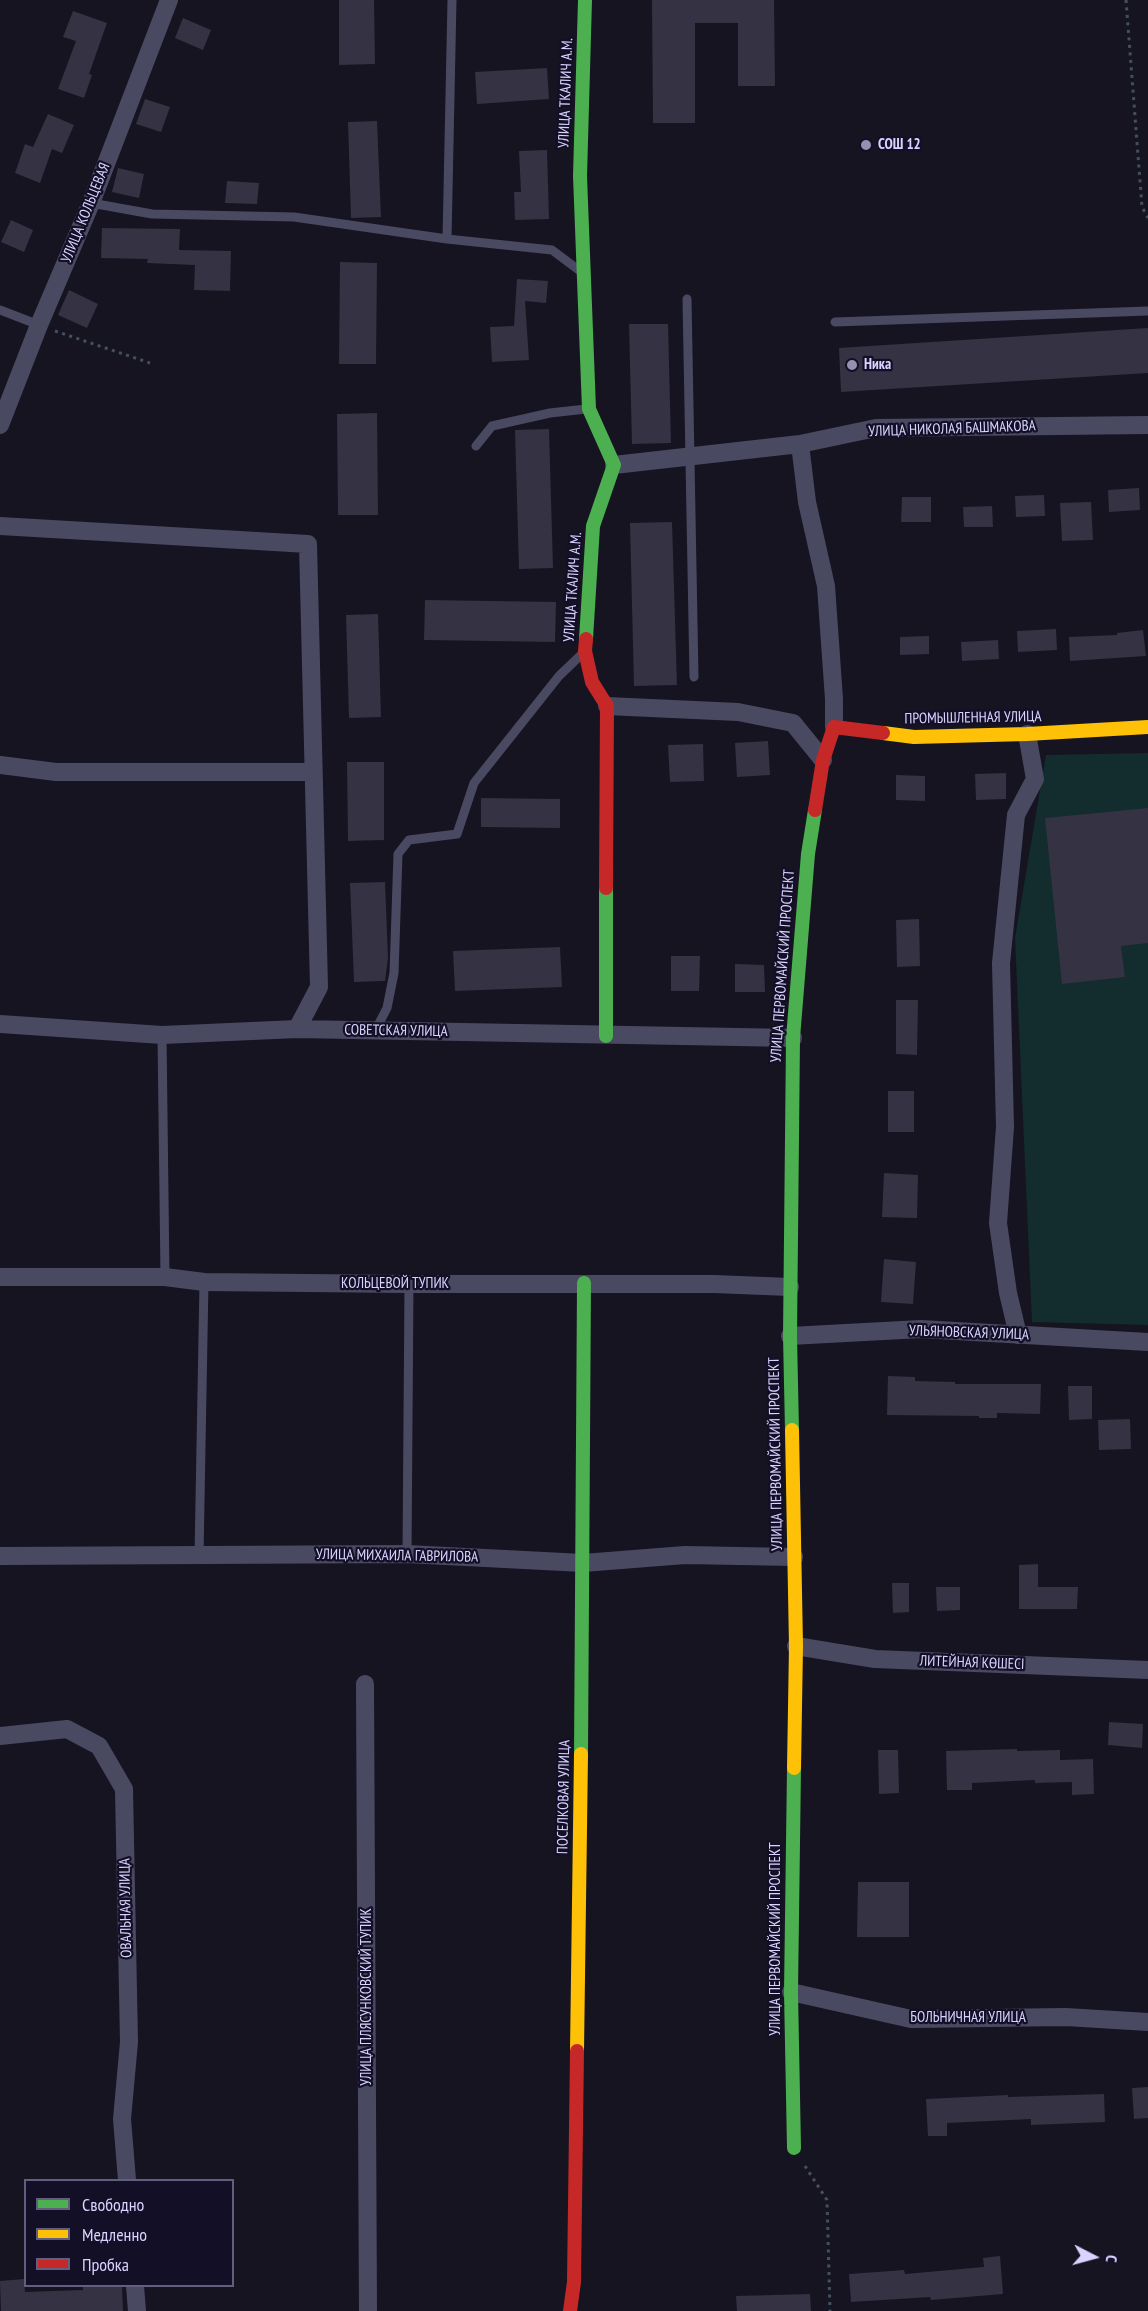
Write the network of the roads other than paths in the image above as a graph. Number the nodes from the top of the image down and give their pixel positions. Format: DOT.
graph roads {
  1 [pos="169,0"];
  2 [pos="452,0"];
  3 [pos="585,0"];
  4 [pos="91,203"];
  5 [pos="447,239"];
  6 [pos="584,275"];
  7 [pos="687,299"];
  8 [pos="0,310"];
  9 [pos="1148,311"];
  10 [pos="835,322"];
  11 [pos="39,325"];
  12 [pos="589,409"];
  13 [pos="1148,425"];
  14 [pos="0,426"];
  15 [pos="800,444"];
  16 [pos="476,446"];
  17 [pos="691,456"];
  18 [pos="614,465"];
  19 [pos="0,526"];
  20 [pos="585,651"];
  21 [pos="694,677"];
  22 [pos="607,706"];
  23 [pos="834,727"];
  24 [pos="1148,727"];
  25 [pos="1027,735"];
  26 [pos="822,760"];
  27 [pos="0,765"];
  28 [pos="312,772"];
  29 [pos="0,1024"];
  30 [pos="297,1029"];
  31 [pos="375,1031"];
  32 [pos="162,1035"];
  33 [pos="606,1036"];
  34 [pos="793,1038"];
  35 [pos="0,1277"];
  36 [pos="165,1277"];
  37 [pos="204,1282"];
  38 [pos="584,1283"];
  39 [pos="409,1284"];
  40 [pos="790,1287"];
  41 [pos="790,1335"];
  42 [pos="1018,1335"];
  43 [pos="1148,1342"];
  44 [pos="407,1554"];
  45 [pos="0,1556"];
  46 [pos="199,1556"];
  47 [pos="794,1557"];
  48 [pos="584,1563"];
  49 [pos="796,1646"];
  50 [pos="1148,1670"];
  51 [pos="365,1684"];
  52 [pos="0,1736"];
  53 [pos="791,1992"];
  54 [pos="1148,2022"];
  55 [pos="794,2148"];
  56 [pos="127,2179"];
  57 [pos="135,2287"];
  58 [pos="137,2311"];
  59 [pos="369,2311"];
  60 [pos="570,2311"];
  1 -- 4 [label="street, УЛИЦА КОЛЬЦЕВАЯ"];
  2 -- 5 [label="lane"];
  3 -- 6 [label="street, УЛИЦА ТКАЛИЧ А.М."];
  4 -- 5 [label="lane"];
  4 -- 11 [label="street, УЛИЦА КОЛЬЦЕВАЯ"];
  5 -- 6 [label="lane"];
  6 -- 12 [label="street, УЛИЦА ТКАЛИЧ А.М."];
  7 -- 17 [label="lane"];
  8 -- 11 [label="lane"];
  9 -- 10 [label="lane"];
  11 -- 14 [label="street, УЛИЦА КОЛЬЦЕВАЯ"];
  12 -- 16 [label="lane"];
  12 -- 18 [label="street, УЛИЦА ТКАЛИЧ А.М."];
  13 -- 15 [label="street, УЛИЦА НИКОЛАЯ БАШМАКОВА"];
  15 -- 17 [label="street, УЛИЦА НИКОЛАЯ БАШМАКОВА"];
  15 -- 23 [label="street"];
  17 -- 18 [label="street, УЛИЦА НИКОЛАЯ БАШМАКОВА"];
  17 -- 21 [label="lane"];
  18 -- 20 [label="street, УЛИЦА ТКАЛИЧ А.М."];
  19 -- 28 [label="street"];
  20 -- 22 [label="street, УЛИЦА ТКАЛИЧ А.М."];
  20 -- 31 [label="lane"];
  22 -- 26 [label="street"];
  22 -- 33 [label="street"];
  23 -- 25 [label="street, ПРОМЫШЛЕННАЯ УЛИЦА"];
  23 -- 26 [label="street"];
  24 -- 25 [label="street, ПРОМЫШЛЕННАЯ УЛИЦА"];
  25 -- 42 [label="street"];
  26 -- 34 [label="street, УЛИЦА ПЕРВОМАЙСКИЙ ПРОСПЕКТ"];
  27 -- 28 [label="street"];
  28 -- 30 [label="street"];
  29 -- 32 [label="street, СОВЕТСКАЯ УЛИЦА"];
  30 -- 31 [label="street, СОВЕТСКАЯ УЛИЦА"];
  30 -- 32 [label="street, СОВЕТСКАЯ УЛИЦА"];
  31 -- 33 [label="street, СОВЕТСКАЯ УЛИЦА"];
  32 -- 36 [label="lane"];
  33 -- 34 [label="street, СОВЕТСКАЯ УЛИЦА"];
  34 -- 40 [label="street, УЛИЦА ПЕРВОМАЙСКИЙ ПРОСПЕКТ"];
  35 -- 36 [label="street, КОЛЬЦЕВОЙ ТУПИК"];
  36 -- 37 [label="street, КОЛЬЦЕВОЙ ТУПИК"];
  37 -- 39 [label="street, КОЛЬЦЕВОЙ ТУПИК"];
  37 -- 46 [label="lane"];
  38 -- 39 [label="street, КОЛЬЦЕВОЙ ТУПИК"];
  38 -- 40 [label="street, КОЛЬЦЕВОЙ ТУПИК"];
  38 -- 48 [label="street, ПОСЕЛКОВАЯ УЛИЦА"];
  39 -- 44 [label="lane"];
  40 -- 41 [label="street, УЛИЦА ПЕРВОМАЙСКИЙ ПРОСПЕКТ"];
  41 -- 42 [label="street, УЛЬЯНОВСКАЯ УЛИЦА"];
  41 -- 47 [label="street, УЛИЦА ПЕРВОМАЙСКИЙ ПРОСПЕКТ"];
  42 -- 43 [label="street, УЛЬЯНОВСКАЯ УЛИЦА"];
  44 -- 46 [label="street, УЛИЦА МИХАИЛА ГАВРИЛОВА"];
  44 -- 48 [label="street, УЛИЦА МИХАИЛА ГАВРИЛОВА"];
  45 -- 46 [label="street, УЛИЦА МИХАИЛА ГАВРИЛОВА"];
  47 -- 48 [label="street, УЛИЦА МИХАИЛА ГАВРИЛОВА"];
  47 -- 49 [label="street, УЛИЦА ПЕРВОМАЙСКИЙ ПРОСПЕКТ"];
  48 -- 60 [label="street, ПОСЕЛКОВАЯ УЛИЦА"];
  49 -- 50 [label="street, ЛИТЕЙНАЯ КӨШЕСІ"];
  49 -- 53 [label="street, УЛИЦА ПЕРВОМАЙСКИЙ ПРОСПЕКТ"];
  51 -- 59 [label="street, УЛИЦА ПЛЯСУНКОВСКИЙ ТУПИК"];
  52 -- 56 [label="street, ОВАЛЬНАЯ УЛИЦА"];
  53 -- 54 [label="street, БОЛЬНИЧНАЯ УЛИЦА"];
  53 -- 55 [label="street, УЛИЦА ПЕРВОМАЙСКИЙ ПРОСПЕКТ"];
  57 -- 58 [label="street"];
}
